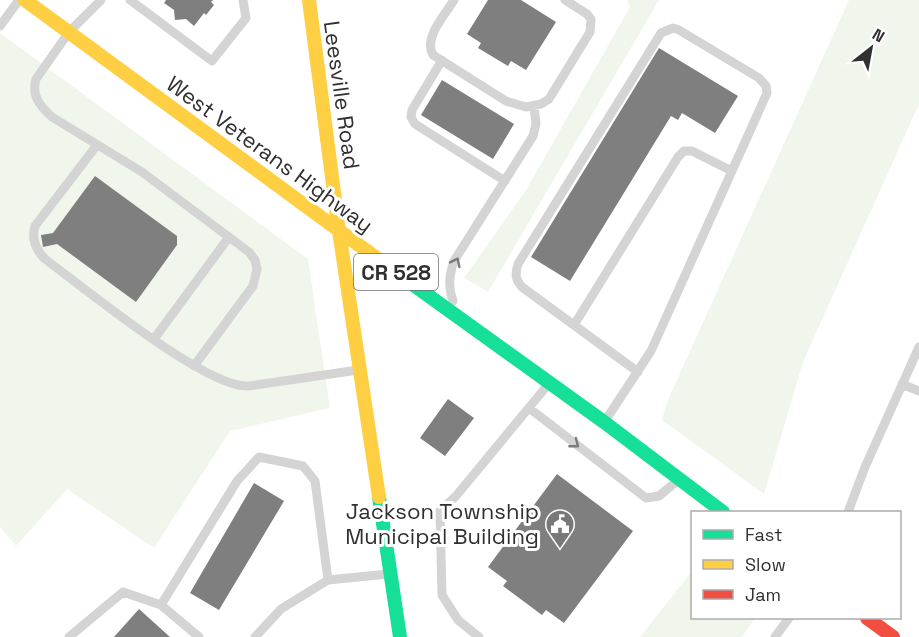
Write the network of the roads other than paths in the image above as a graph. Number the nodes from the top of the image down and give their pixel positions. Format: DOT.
graph roads {
  1 [pos="19,0"];
  2 [pos="25,0"];
  3 [pos="101,0"];
  4 [pos="243,0"];
  5 [pos="309,0"];
  6 [pos="454,0"];
  7 [pos="565,0"];
  8 [pos="135,1"];
  9 [pos="0,26"];
  10 [pos="69,32"];
  11 [pos="442,60"];
  12 [pos="534,106"];
  13 [pos="97,145"];
  14 [pos="732,171"];
  15 [pos="505,181"];
  16 [pos="339,231"];
  17 [pos="229,237"];
  18 [pos="458,317"];
  19 [pos="574,325"];
  20 [pos="154,339"];
  21 [pos="919,347"];
  22 [pos="194,366"];
  23 [pos="360,370"];
  24 [pos="638,372"];
  25 [pos="549,384"];
  26 [pos="902,384"];
  27 [pos="919,391"];
  28 [pos="529,408"];
  29 [pos="604,422"];
  30 [pos="680,479"];
  31 [pos="720,511"];
  32 [pos="849,511"];
  33 [pos="391,574"];
  34 [pos="328,580"];
  35 [pos="160,605"];
  36 [pos="788,619"];
  37 [pos="868,619"];
  38 [pos="69,637"];
  39 [pos="199,637"];
  40 [pos="255,637"];
  41 [pos="400,637"];
  42 [pos="479,637"];
  43 [pos="775,637"];
  44 [pos="893,637"];
  1 -- 9 [label="lane"];
  2 -- 10 [label="main road, West Veterans Highway / CR 528"];
  3 -- 10 [label="lane"];
  4 -- 8 [label="lane"];
  5 -- 16 [label="main road, Leesville Road"];
  6 -- 11 [label="lane"];
  7 -- 12 [label="lane"];
  10 -- 13 [label="lane"];
  10 -- 16 [label="main road, West Veterans Highway / CR 528"];
  11 -- 12 [label="lane"];
  11 -- 15 [label="lane"];
  12 -- 15 [label="lane"];
  13 -- 17 [label="lane"];
  13 -- 20 [label="lane"];
  14 -- 19 [label="lane"];
  14 -- 19 [label="lane"];
  14 -- 24 [label="lane"];
  18 -- 15 [label="lane, one-way"];
  16 -- 18 [label="main road, West Veterans Highway / CR 528"];
  16 -- 23 [label="main road, Leesville Road"];
  17 -- 20 [label="lane"];
  17 -- 22 [label="lane"];
  18 -- 25 [label="main road, West Veterans Highway / CR 528"];
  19 -- 24 [label="lane"];
  20 -- 22 [label="lane"];
  21 -- 26 [label="lane"];
  22 -- 23 [label="lane"];
  23 -- 33 [label="main road, Leesville Road"];
  24 -- 29 [label="lane"];
  25 -- 28 [label="lane"];
  25 -- 29 [label="main road, West Veterans Highway / CR 528"];
  26 -- 27 [label="lane"];
  26 -- 32 [label="lane"];
  28 -- 30 [label="lane, one-way"];
  28 -- 42 [label="lane"];
  29 -- 30 [label="main road, West Veterans Highway / CR 528"];
  30 -- 31 [label="main road, West Veterans Highway / CR 528"];
  33 -- 34 [label="lane"];
  33 -- 41 [label="main road, Leesville Road"];
  34 -- 35 [label="lane"];
  34 -- 40 [label="lane"];
  35 -- 38 [label="lane"];
  35 -- 39 [label="lane"];
  36 -- 43 [label="lane"];
  37 -- 44 [label="main road"];
}
